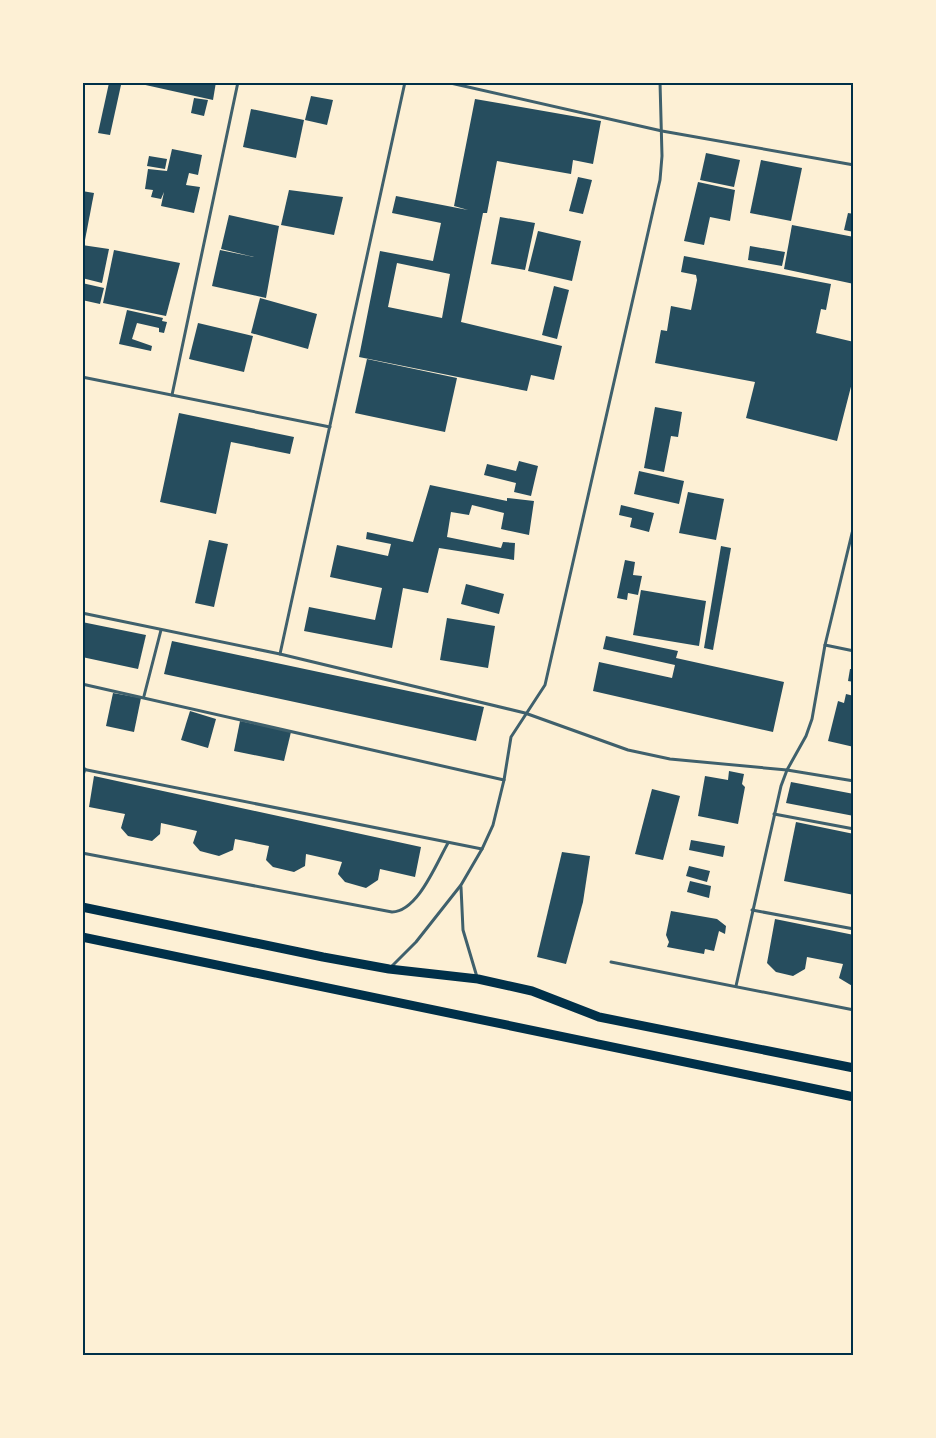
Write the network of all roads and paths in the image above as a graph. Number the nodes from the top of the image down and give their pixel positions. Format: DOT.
graph roads {
  1 [pos="238,82"];
  2 [pos="405,82"];
  3 [pos="446,82"];
  4 [pos="660,82"];
  5 [pos="662,131"];
  6 [pos="854,165"];
  7 [pos="82,377"];
  8 [pos="172,395"];
  9 [pos="330,428"];
  10 [pos="854,525"];
  11 [pos="852,538"];
  12 [pos="82,613"];
  13 [pos="161,630"];
  14 [pos="825,645"];
  15 [pos="854,651"];
  16 [pos="280,654"];
  17 [pos="82,684"];
  18 [pos="144,696"];
  19 [pos="525,713"];
  20 [pos="84,769"];
  21 [pos="787,770"];
  22 [pos="82,778"];
  23 [pos="504,780"];
  24 [pos="854,781"];
  25 [pos="774,814"];
  26 [pos="854,830"];
  27 [pos="448,843"];
  28 [pos="482,849"];
  29 [pos="82,853"];
  30 [pos="460,885"];
  31 [pos="82,908"];
  32 [pos="752,910"];
  33 [pos="854,929"];
  34 [pos="82,937"];
  35 [pos="611,962"];
  36 [pos="389,969"];
  37 [pos="478,979"];
  38 [pos="736,986"];
  39 [pos="854,1010"];
  40 [pos="854,1068"];
  41 [pos="854,1097"];
  1 -- 8 [label="lane"];
  2 -- 9 [label="lane"];
  3 -- 5 [label="lane"];
  4 -- 5 [label="lane"];
  5 -- 6 [label="lane"];
  5 -- 19 [label="lane"];
  7 -- 8 [label="lane"];
  8 -- 9 [label="lane"];
  9 -- 16 [label="lane"];
  10 -- 11 [label="lane"];
  11 -- 14 [label="lane"];
  12 -- 13 [label="lane"];
  13 -- 16 [label="lane"];
  13 -- 18 [label="lane"];
  14 -- 15 [label="lane"];
  14 -- 21 [label="lane"];
  16 -- 19 [label="lane"];
  17 -- 18 [label="lane"];
  18 -- 23 [label="lane"];
  19 -- 21 [label="lane"];
  19 -- 23 [label="lane"];
  20 -- 22 [label="lane"];
  20 -- 27 [label="lane"];
  21 -- 24 [label="lane"];
  21 -- 25 [label="lane"];
  23 -- 28 [label="lane"];
  25 -- 26 [label="lane"];
  25 -- 32 [label="lane"];
  27 -- 28 [label="lane"];
  27 -- 29 [label="lane"];
  28 -- 30 [label="lane"];
  30 -- 36 [label="lane"];
  30 -- 37 [label="lane"];
  31 -- 36 [label="main road"];
  32 -- 33 [label="lane"];
  32 -- 38 [label="lane"];
  34 -- 41 [label="main road"];
  35 -- 38 [label="lane"];
  36 -- 37 [label="main road"];
  37 -- 40 [label="main road"];
  38 -- 39 [label="lane"];
}
